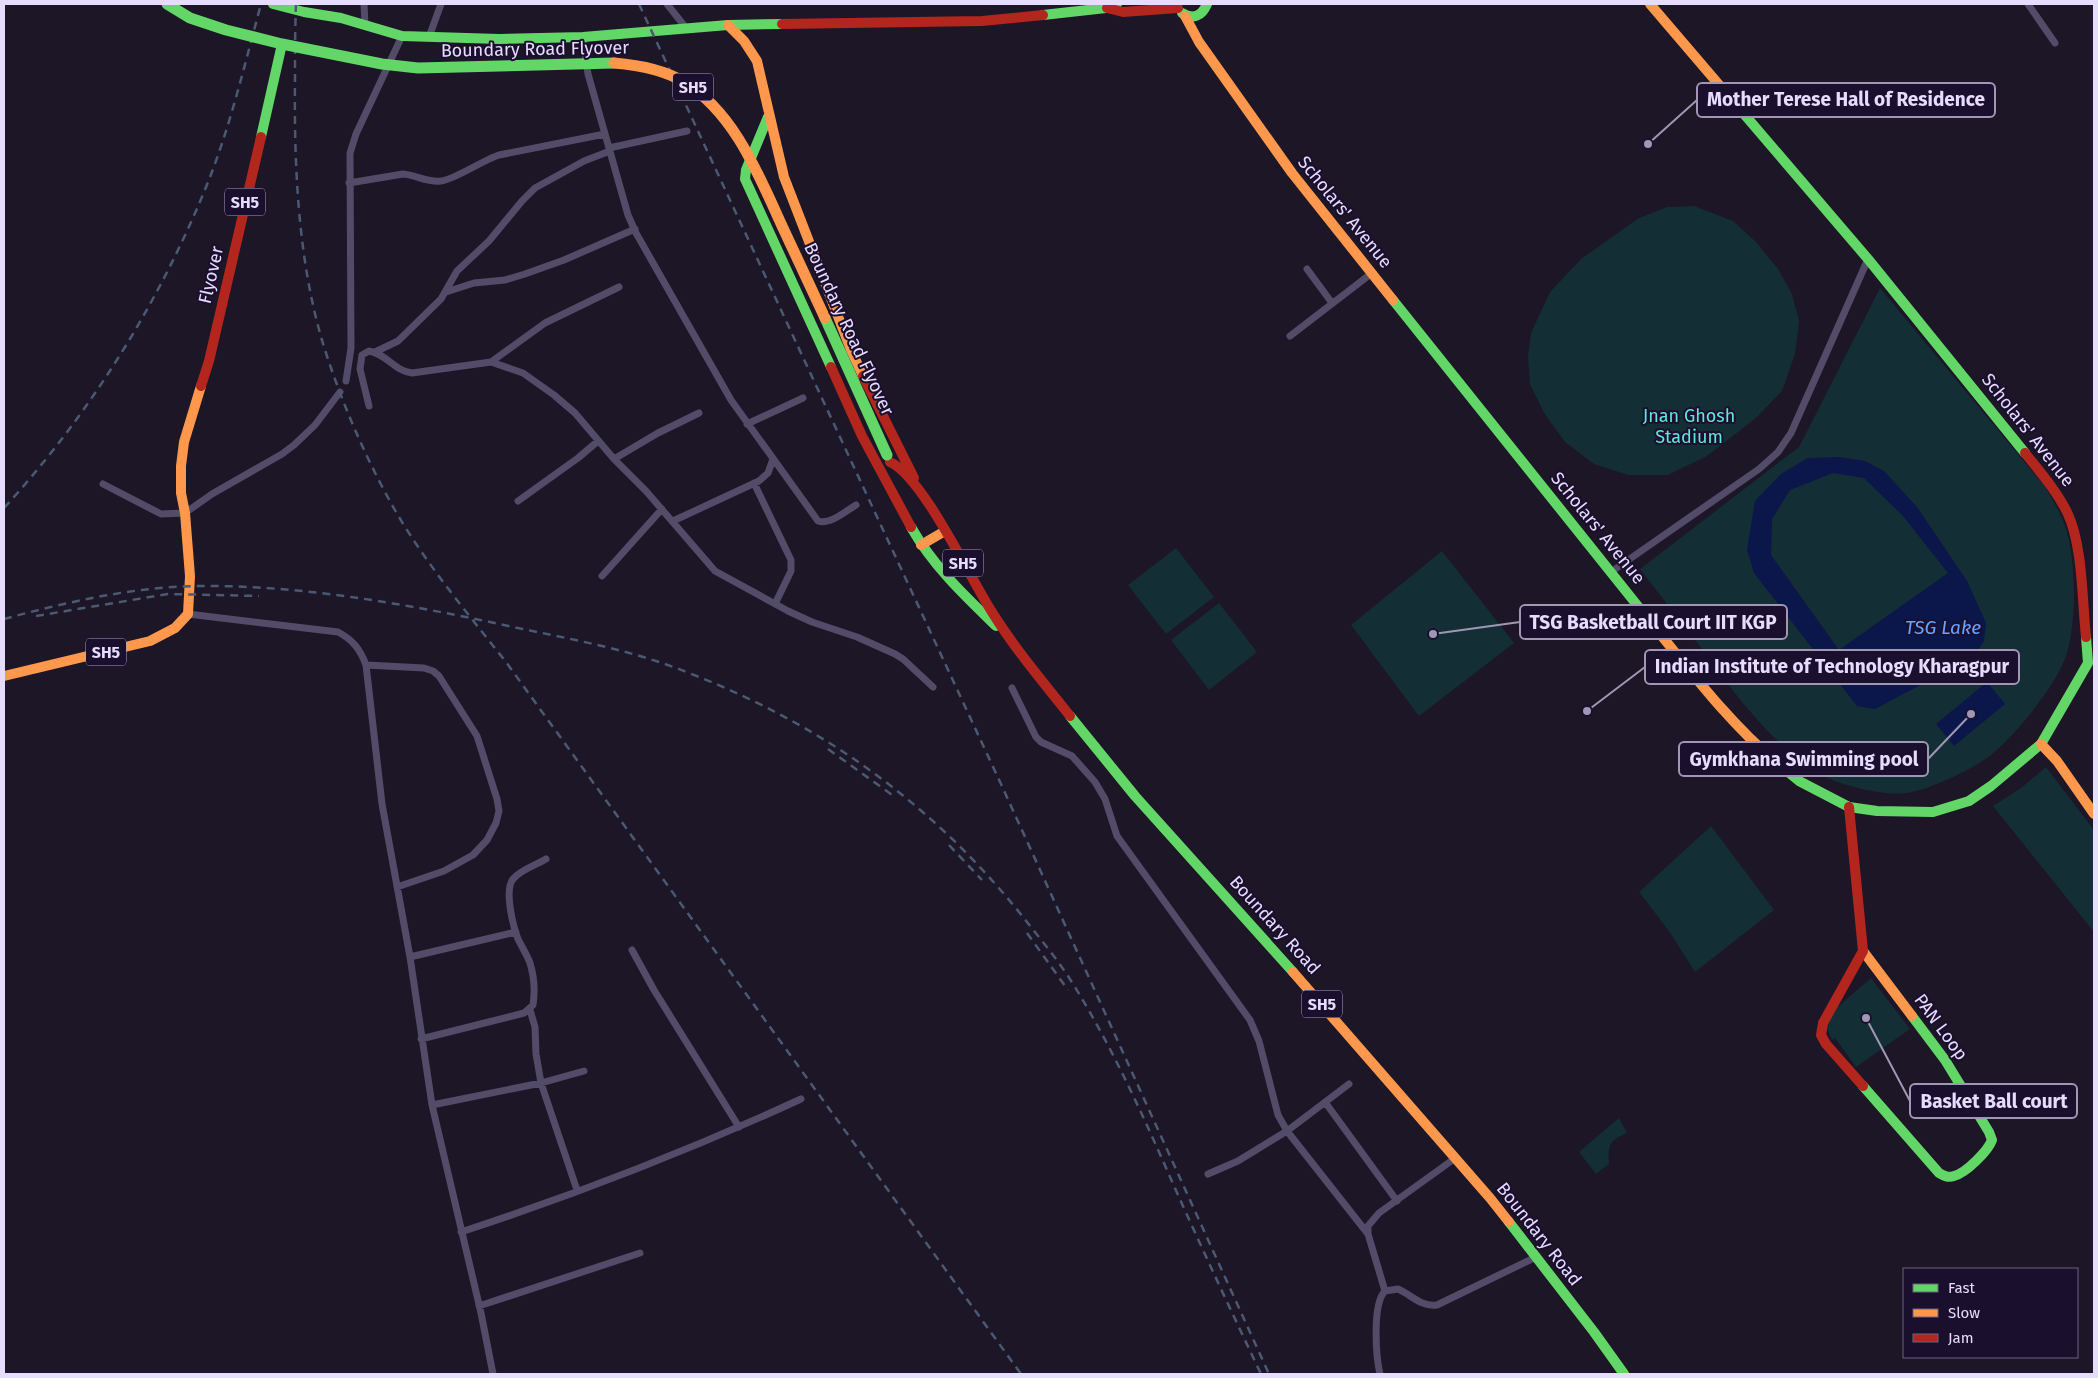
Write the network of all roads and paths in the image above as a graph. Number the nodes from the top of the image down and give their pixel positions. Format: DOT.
graph roads {
  1 [pos="168,4"];
  2 [pos="273,4"];
  3 [pos="364,4"];
  4 [pos="441,4"];
  5 [pos="667,4"];
  6 [pos="1117,4"];
  7 [pos="1207,4"];
  8 [pos="1650,4"];
  9 [pos="2028,4"];
  10 [pos="1106,8"];
  11 [pos="1180,9"];
  12 [pos="365,25"];
  13 [pos="728,25"];
  14 [pos="686,28"];
  15 [pos="402,36"];
  16 [pos="429,37"];
  17 [pos="582,37"];
  18 [pos="282,44"];
  19 [pos="2055,44"];
  20 [pos="768,117"];
  21 [pos="687,131"];
  22 [pos="605,134"];
  23 [pos="609,149"];
  24 [pos="349,183"];
  25 [pos="635,229"];
  26 [pos="1868,259"];
  27 [pos="1307,268"];
  28 [pos="1372,273"];
  29 [pos="619,287"];
  30 [pos="446,292"];
  31 [pos="1332,303"];
  32 [pos="1290,336"];
  33 [pos="376,352"];
  34 [pos="491,362"];
  35 [pos="346,381"];
  36 [pos="340,392"];
  37 [pos="803,398"];
  38 [pos="369,406"];
  39 [pos="699,413"];
  40 [pos="747,424"];
  41 [pos="598,441"];
  42 [pos="888,458"];
  43 [pos="614,459"];
  44 [pos="773,459"];
  45 [pos="754,483"];
  46 [pos="103,484"];
  47 [pos="887,485"];
  48 [pos="916,485"];
  49 [pos="518,501"];
  50 [pos="856,505"];
  51 [pos="662,509"];
  52 [pos="185,513"];
  53 [pos="673,521"];
  54 [pos="945,530"];
  55 [pos="921,545"];
  56 [pos="1611,572"];
  57 [pos="602,576"];
  58 [pos="775,604"];
  59 [pos="188,614"];
  60 [pos="1011,641"];
  61 [pos="2091,663"];
  62 [pos="366,665"];
  63 [pos="4,676"];
  64 [pos="933,688"];
  65 [pos="1012,688"];
  66 [pos="2040,744"];
  67 [pos="1849,807"];
  68 [pos="2094,814"];
  69 [pos="546,859"];
  70 [pos="397,887"];
  71 [pos="516,932"];
  72 [pos="632,950"];
  73 [pos="1863,951"];
  74 [pos="410,957"];
  75 [pos="530,1010"];
  76 [pos="421,1039"];
  77 [pos="584,1071"];
  78 [pos="541,1083"];
  79 [pos="1349,1084"];
  80 [pos="801,1099"];
  81 [pos="1325,1102"];
  82 [pos="432,1105"];
  83 [pos="739,1127"];
  84 [pos="1287,1131"];
  85 [pos="1454,1159"];
  86 [pos="1208,1174"];
  87 [pos="577,1190"];
  88 [pos="1397,1201"];
  89 [pos="461,1232"];
  90 [pos="1368,1234"];
  91 [pos="640,1253"];
  92 [pos="1536,1257"];
  93 [pos="1385,1291"];
  94 [pos="479,1306"];
  95 [pos="493,1374"];
  96 [pos="1380,1374"];
  97 [pos="1624,1374"];
  1 -- 18 [label="main road, Boundary Road Flyover, bridge"];
  2 -- 12 [label="main road"];
  3 -- 12 [label="street"];
  4 -- 16 [label="street"];
  5 -- 14 [label="street"];
  6 -- 10 [label="main road"];
  7 -- 11 [label="main road"];
  8 -- 26 [label="main road, Scholars' Avenue"];
  9 -- 19 [label="street"];
  10 -- 11 [label="main road"];
  10 -- 13 [label="main road"];
  11 -- 28 [label="main road, Scholars' Avenue"];
  12 -- 15 [label="main road"];
  13 -- 14 [label="main road"];
  13 -- 20 [label="main road"];
  14 -- 17 [label="main road"];
  15 -- 16 [label="main road"];
  15 -- 24 [label="street"];
  16 -- 17 [label="main road"];
  17 -- 22 [label="street"];
  18 -- 42 [label="main road, Boundary Road Flyover / SH5, bridge"];
  18 -- 52 [label="main road, Flyover / SH5"];
  20 -- 47 [label="main road, Boundary Road"];
  20 -- 48 [label="main road"];
  21 -- 23 [label="street"];
  22 -- 23 [label="street"];
  22 -- 24 [label="street"];
  23 -- 25 [label="street"];
  23 -- 30 [label="street"];
  24 -- 35 [label="street"];
  25 -- 30 [label="street"];
  25 -- 40 [label="street"];
  26 -- 56 [label="street"];
  26 -- 61 [label="main road, Scholars' Avenue"];
  27 -- 31 [label="street"];
  28 -- 31 [label="street"];
  28 -- 56 [label="main road, Scholars' Avenue"];
  29 -- 34 [label="street"];
  30 -- 33 [label="street"];
  31 -- 32 [label="street"];
  33 -- 34 [label="street"];
  33 -- 38 [label="street"];
  34 -- 41 [label="street"];
  36 -- 52 [label="street"];
  37 -- 40 [label="street"];
  39 -- 43 [label="street"];
  40 -- 44 [label="street"];
  41 -- 43 [label="street"];
  41 -- 49 [label="street"];
  42 -- 47 [label="main road"];
  42 -- 48 [label="main road, Boundary Road Flyover / SH5"];
  43 -- 51 [label="street"];
  44 -- 45 [label="street"];
  44 -- 50 [label="street"];
  45 -- 53 [label="street"];
  45 -- 58 [label="street"];
  46 -- 52 [label="street"];
  47 -- 55 [label="main road, Boundary Road"];
  48 -- 54 [label="main road, Boundary Road / SH5"];
  51 -- 53 [label="street"];
  51 -- 57 [label="street"];
  52 -- 59 [label="main road, SH5"];
  53 -- 58 [label="street"];
  54 -- 55 [label="main road"];
  54 -- 60 [label="main road, Boundary Road / SH5"];
  55 -- 60 [label="main road, Boundary Road / SH5"];
  56 -- 67 [label="main road, Scholars' Avenue"];
  58 -- 64 [label="street"];
  59 -- 62 [label="street"];
  59 -- 63 [label="main road, SH5"];
  60 -- 85 [label="main road, Boundary Road / SH5"];
  61 -- 66 [label="main road, Scholars' Avenue"];
  62 -- 70 [label="street"];
  62 -- 70 [label="street"];
  65 -- 84 [label="street"];
  66 -- 67 [label="main road, Scholars' Avenue"];
  66 -- 68 [label="main road"];
  67 -- 73 [label="main road"];
  69 -- 71 [label="street"];
  70 -- 74 [label="street"];
  71 -- 74 [label="street"];
  71 -- 75 [label="street"];
  72 -- 83 [label="street"];
  73 -- 73 [label="main road, PAN Loop"];
  74 -- 76 [label="street"];
  75 -- 76 [label="street"];
  75 -- 78 [label="street"];
  76 -- 82 [label="street"];
  77 -- 78 [label="street"];
  78 -- 82 [label="street"];
  78 -- 87 [label="street"];
  79 -- 81 [label="street"];
  80 -- 83 [label="street"];
  81 -- 84 [label="street"];
  81 -- 88 [label="street"];
  82 -- 89 [label="street"];
  83 -- 87 [label="street"];
  84 -- 86 [label="street"];
  84 -- 90 [label="street"];
  85 -- 88 [label="street"];
  85 -- 92 [label="main road, Boundary Road / SH5"];
  87 -- 89 [label="street"];
  88 -- 90 [label="street"];
  89 -- 94 [label="street"];
  90 -- 93 [label="street"];
  91 -- 94 [label="street"];
  92 -- 93 [label="street"];
  92 -- 97 [label="main road, Boundary Road / SH5"];
  93 -- 96 [label="street"];
  94 -- 95 [label="street"];
}
